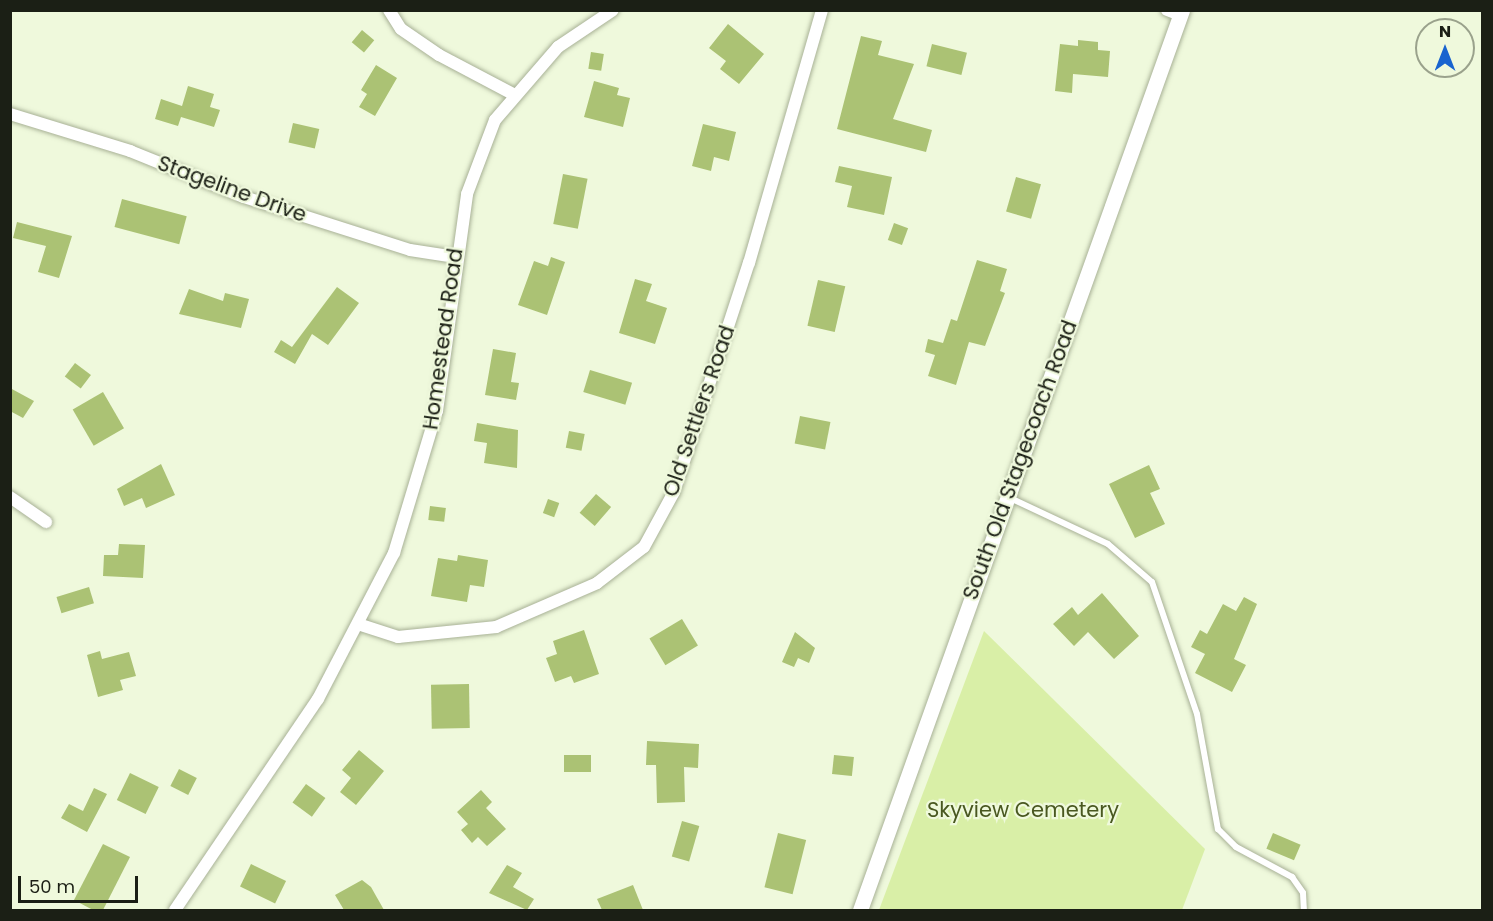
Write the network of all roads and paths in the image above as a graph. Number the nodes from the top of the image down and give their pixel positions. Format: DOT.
graph roads {
  1 [pos="389,10"];
  2 [pos="614,10"];
  3 [pos="822,10"];
  4 [pos="1176,12"];
  5 [pos="515,95"];
  6 [pos="10,114"];
  7 [pos="455,258"];
  8 [pos="10,497"];
  9 [pos="1007,497"];
  10 [pos="46,522"];
  11 [pos="361,625"];
  12 [pos="175,910"];
  13 [pos="860,910"];
  14 [pos="1304,910"];
  1 -- 5 [label="street"];
  2 -- 5 [label="street, Homestead Road"];
  3 -- 11 [label="street, Old Settlers Road"];
  4 -- 9 [label="street, South Old Stagecoach Road"];
  5 -- 7 [label="street, Homestead Road"];
  6 -- 7 [label="street, Stageline Drive"];
  7 -- 11 [label="street, Homestead Road"];
  8 -- 10 [label="street"];
  9 -- 13 [label="street, South Old Stagecoach Road"];
  9 -- 14 [label="lane"];
  11 -- 12 [label="street, Homestead Road"];
}
